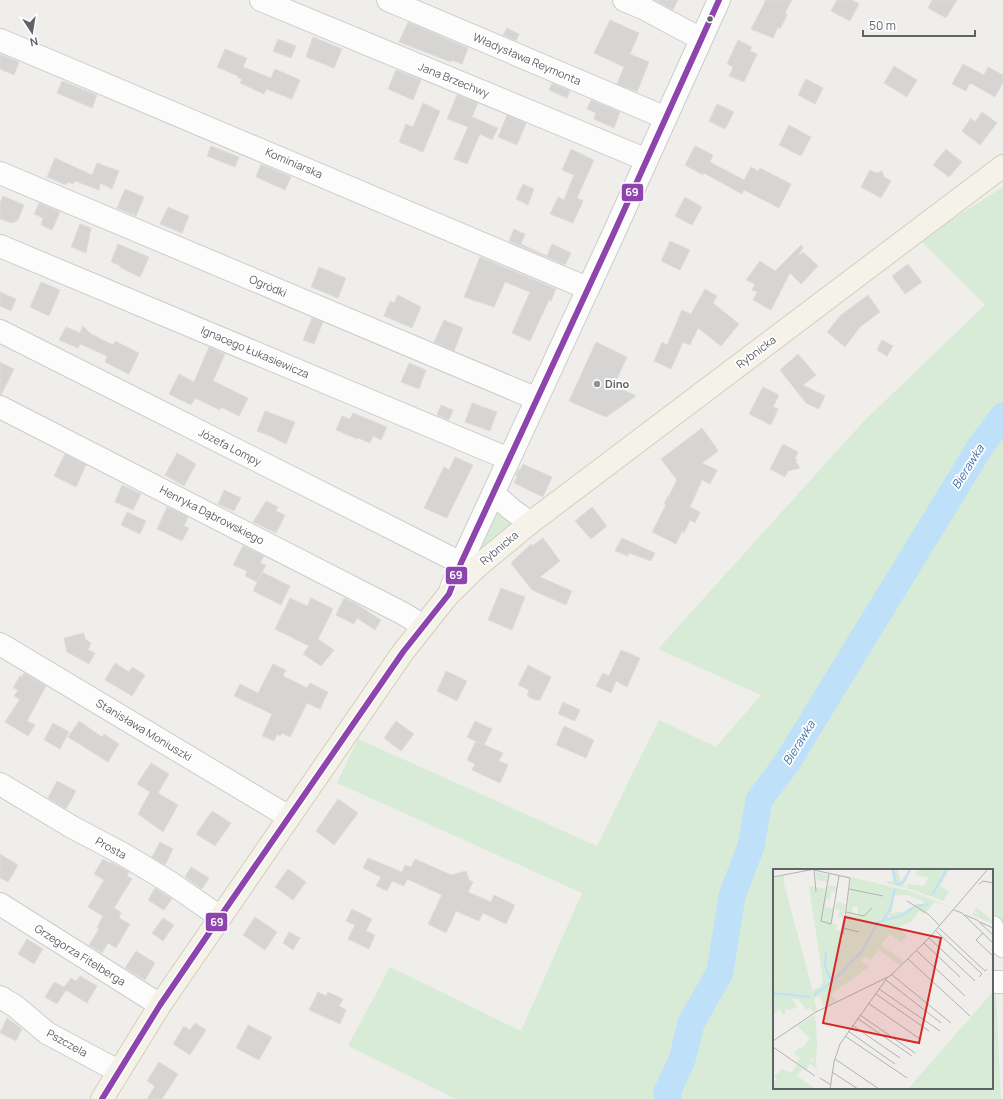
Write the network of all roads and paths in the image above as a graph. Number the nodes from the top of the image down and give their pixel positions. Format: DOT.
graph roads {
  1 [pos="262,0"];
  2 [pos="388,0"];
  3 [pos="624,0"];
  4 [pos="719,0"];
  5 [pos="701,39"];
  6 [pos="0,40"];
  7 [pos="666,118"];
  8 [pos="647,160"];
  9 [pos="1003,166"];
  10 [pos="0,173"];
  11 [pos="0,246"];
  12 [pos="587,288"];
  13 [pos="0,330"];
  14 [pos="537,399"];
  15 [pos="0,407"];
  16 [pos="509,459"];
  17 [pos="493,493"];
  18 [pos="530,523"];
  19 [pos="461,563"];
  20 [pos="449,594"];
  21 [pos="423,626"];
  22 [pos="0,644"];
  23 [pos="0,784"];
  24 [pos="289,817"];
  25 [pos="0,904"];
  26 [pos="220,917"];
  27 [pos="993,929"];
  28 [pos="1003,946"];
  29 [pos="0,997"];
  30 [pos="160,1005"];
  31 [pos="118,1071"];
  32 [pos="102,1099"];
  1 -- 8 [label="street, Jana Brzechwy"];
  2 -- 7 [label="street, Władysława Reymonta"];
  3 -- 5 [label="street"];
  4 -- 5 [label="street"];
  5 -- 7 [label="street"];
  6 -- 12 [label="street, Kominiarska"];
  7 -- 8 [label="street"];
  8 -- 12 [label="street"];
  9 -- 18 [label="main road, Rybnicka"];
  10 -- 14 [label="street, Ogródki"];
  11 -- 16 [label="street, Ignacego Łukasiewicza"];
  12 -- 14 [label="street"];
  13 -- 19 [label="street, Józefa Lompy"];
  14 -- 16 [label="street"];
  15 -- 21 [label="street, Henryka Dąbrowskiego"];
  16 -- 17 [label="street"];
  17 -- 18 [label="street"];
  17 -- 19 [label="street"];
  18 -- 20 [label="main road, Rybnicka"];
  19 -- 20 [label="street"];
  20 -- 21 [label="main road, Rybnicka"];
  21 -- 24 [label="main road, Rybnicka"];
  22 -- 24 [label="street, Stanisława Moniuszki"];
  23 -- 26 [label="street, Prosta"];
  24 -- 26 [label="main road, Rybnicka"];
  25 -- 30 [label="street, Grzegorza Fitelberga"];
  26 -- 30 [label="main road, Rybnicka"];
  27 -- 28 [label="street"];
  29 -- 31 [label="street, Pszczela"];
  30 -- 31 [label="main road, Rybnicka"];
  31 -- 32 [label="main road, Rybnicka"];
}
